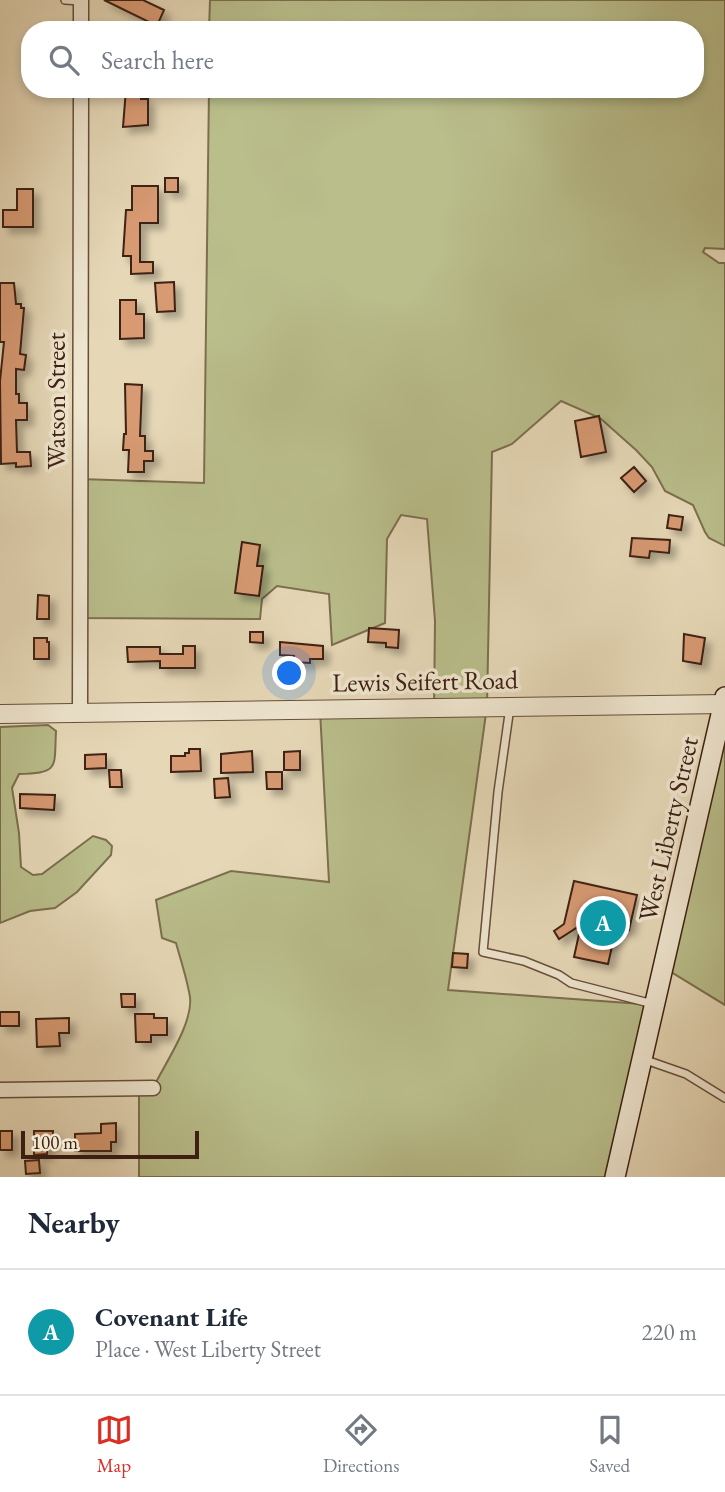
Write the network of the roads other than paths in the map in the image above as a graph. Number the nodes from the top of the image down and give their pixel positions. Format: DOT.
graph roads {
  1 [pos="65,0"];
  2 [pos="81,1"];
  3 [pos="81,21"];
  4 [pos="81,98"];
  5 [pos="724,702"];
  6 [pos="510,706"];
  7 [pos="80,713"];
  8 [pos="0,714"];
  9 [pos="654,1005"];
  10 [pos="642,1058"];
  11 [pos="153,1088"];
  12 [pos="0,1090"];
  13 [pos="725,1098"];
  14 [pos="615,1177"];
  1 -- 2 [label="lane"];
  2 -- 3 [label="street"];
  4 -- 7 [label="street, Watson Street"];
  5 -- 6 [label="street, Lewis Seifert Road"];
  5 -- 9 [label="main road, West Liberty Street"];
  6 -- 7 [label="street, Lewis Seifert Road"];
  6 -- 9 [label="lane"];
  7 -- 8 [label="street, Lewis Seifert Road"];
  9 -- 10 [label="main road, West Liberty Street"];
  10 -- 13 [label="lane"];
  10 -- 14 [label="main road, West Liberty Street"];
  11 -- 12 [label="street"];
}
